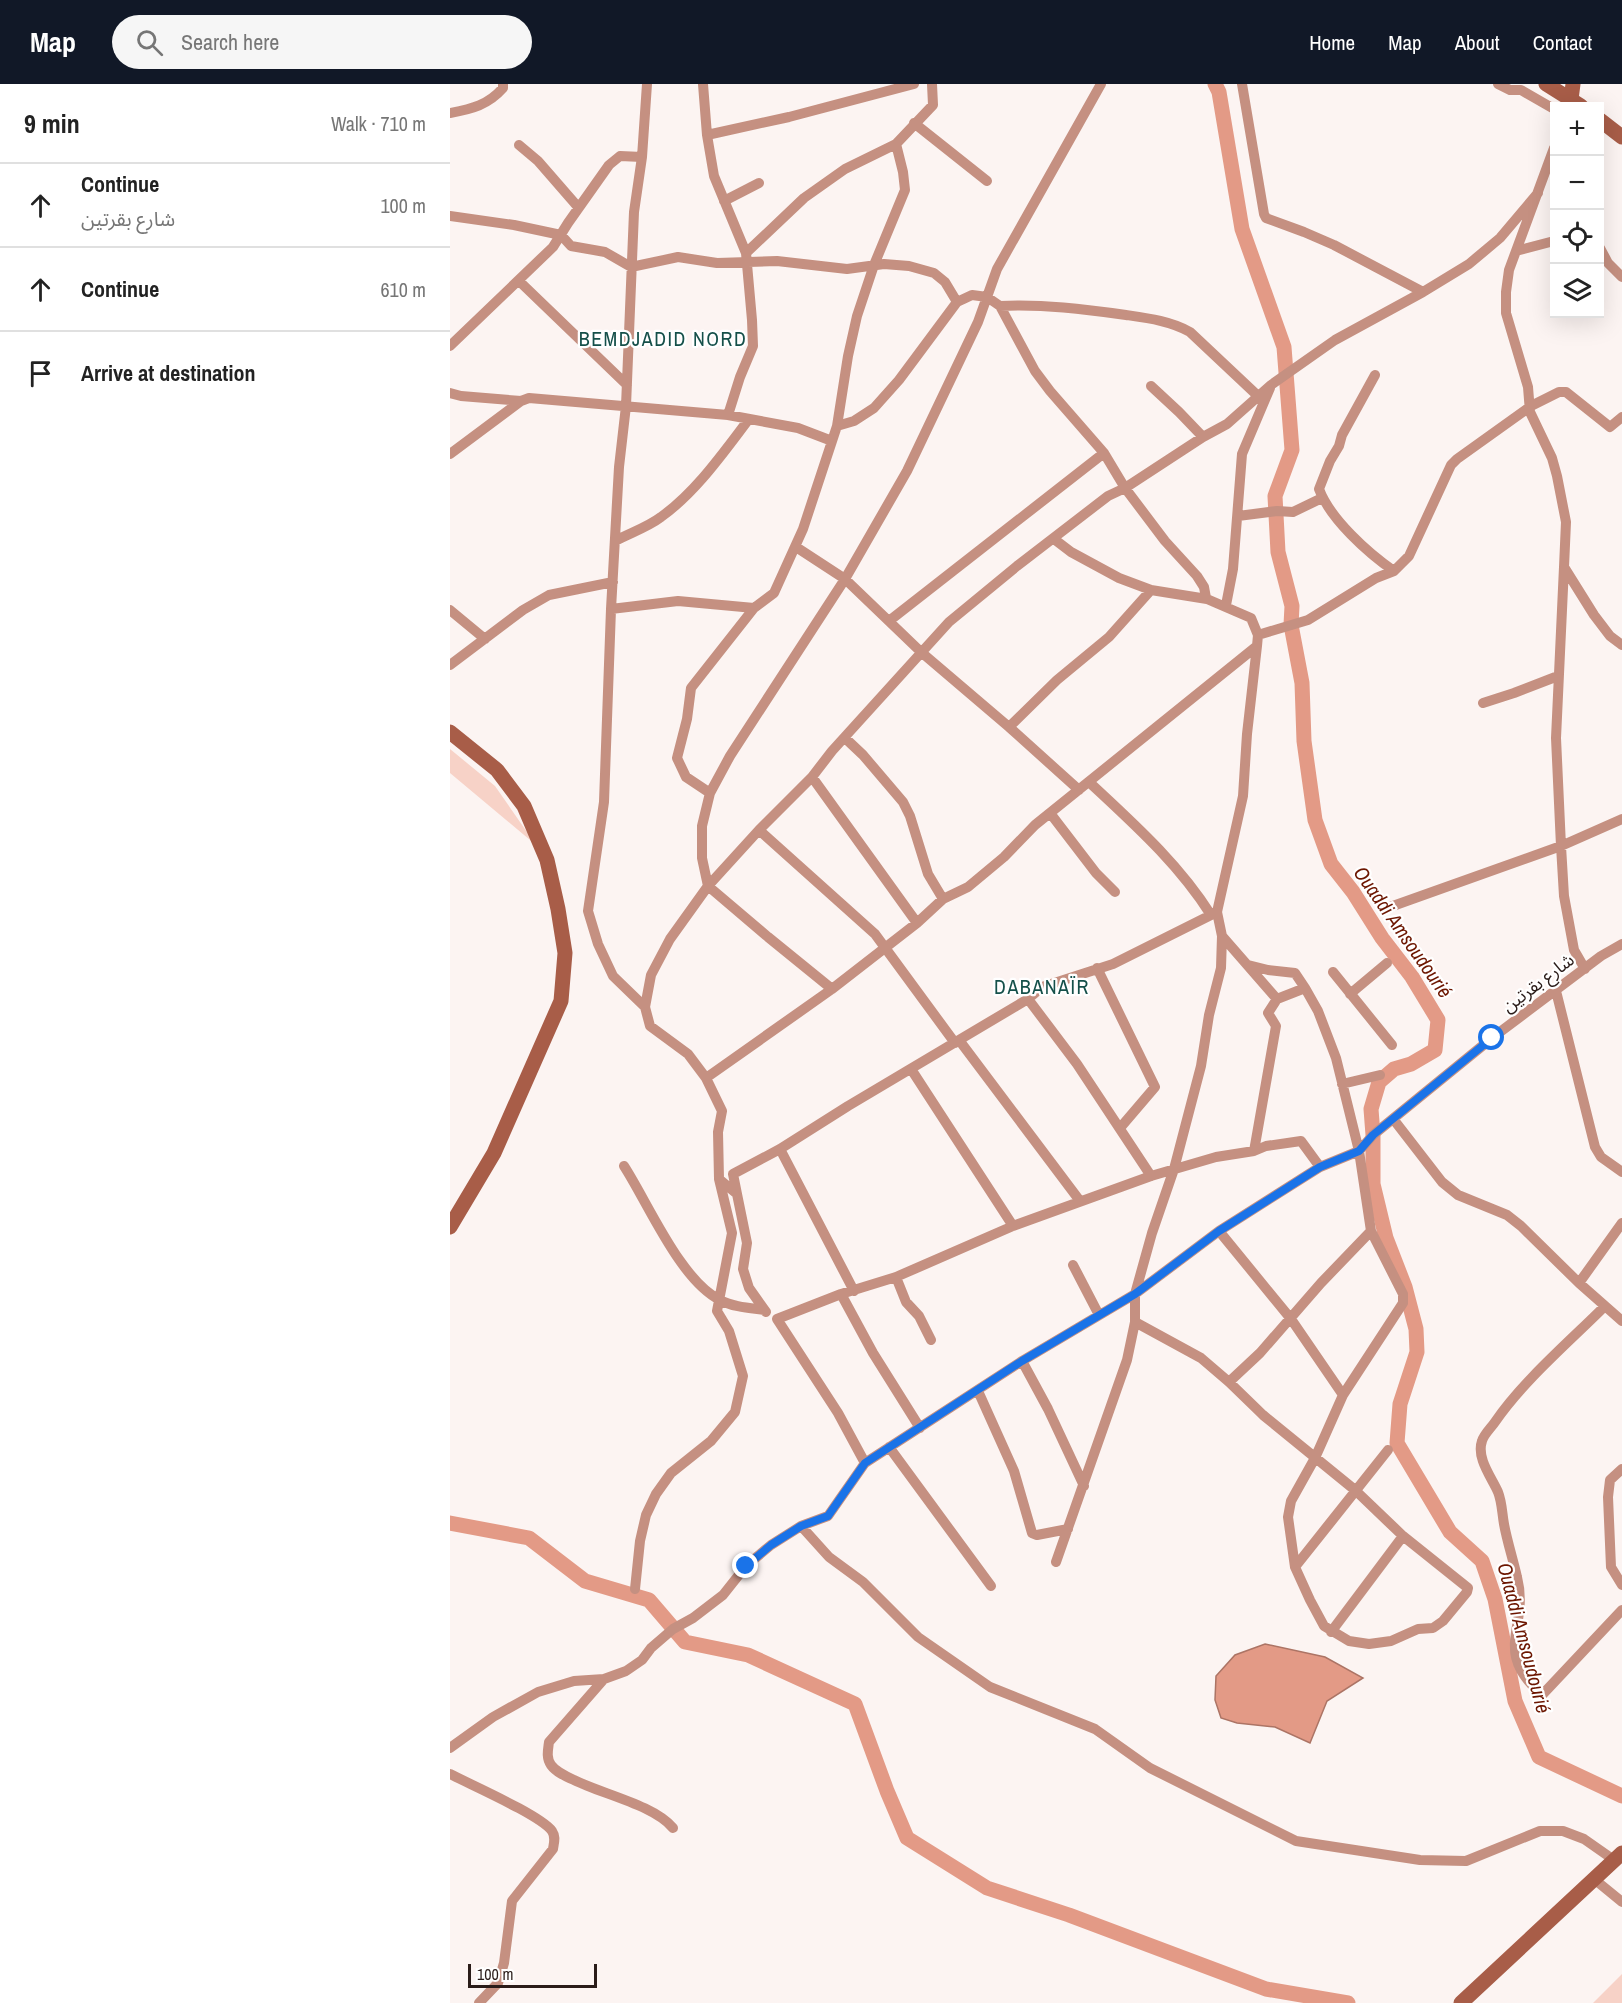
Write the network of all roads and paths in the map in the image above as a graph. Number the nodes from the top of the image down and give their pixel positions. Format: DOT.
graph roads {
  1 [pos="503,84"];
  2 [pos="647,84"];
  3 [pos="703,84"];
  4 [pos="914,84"];
  5 [pos="932,84"];
  6 [pos="1101,84"];
  7 [pos="1242,84"];
  8 [pos="1498,84"];
  9 [pos="1546,84"];
  10 [pos="1574,99"];
  11 [pos="1550,107"];
  12 [pos="450,113"];
  13 [pos="914,123"];
  14 [pos="1604,124"];
  15 [pos="707,135"];
  16 [pos="1622,137"];
  17 [pos="896,144"];
  18 [pos="519,145"];
  19 [pos="1551,156"];
  20 [pos="642,157"];
  21 [pos="987,181"];
  22 [pos="759,183"];
  23 [pos="1538,193"];
  24 [pos="724,201"];
  25 [pos="578,207"];
  26 [pos="450,216"];
  27 [pos="561,235"];
  28 [pos="1550,243"];
  29 [pos="1516,250"];
  30 [pos="1604,256"];
  31 [pos="746,258"];
  32 [pos="874,265"];
  33 [pos="631,267"];
  34 [pos="1622,278"];
  35 [pos="519,281"];
  36 [pos="1423,292"];
  37 [pos="987,297"];
  38 [pos="957,302"];
  39 [pos="1000,306"];
  40 [pos="450,346"];
  41 [pos="1375,375"];
  42 [pos="1271,385"];
  43 [pos="627,386"];
  44 [pos="1151,386"];
  45 [pos="450,393"];
  46 [pos="1258,396"];
  47 [pos="521,401"];
  48 [pos="626,406"];
  49 [pos="1531,406"];
  50 [pos="728,415"];
  51 [pos="1622,417"];
  52 [pos="749,419"];
  53 [pos="837,426"];
  54 [pos="1203,437"];
  55 [pos="832,441"];
  56 [pos="1104,453"];
  57 [pos="450,454"];
  58 [pos="1125,488"];
  59 [pos="1322,498"];
  60 [pos="1238,516"];
  61 [pos="1054,539"];
  62 [pos="615,541"];
  63 [pos="796,547"];
  64 [pos="1564,567"];
  65 [pos="1394,572"];
  66 [pos="845,579"];
  67 [pos="613,582"];
  68 [pos="1151,590"];
  69 [pos="1206,598"];
  70 [pos="1226,605"];
  71 [pos="754,608"];
  72 [pos="611,609"];
  73 [pos="450,610"];
  74 [pos="889,621"];
  75 [pos="485,639"];
  76 [pos="1258,641"];
  77 [pos="1622,645"];
  78 [pos="921,652"];
  79 [pos="450,665"];
  80 [pos="1558,676"];
  81 [pos="1483,703"];
  82 [pos="1009,727"];
  83 [pos="450,732"];
  84 [pos="845,738"];
  85 [pos="812,777"];
  86 [pos="1089,782"];
  87 [pos="1079,790"];
  88 [pos="710,793"];
  89 [pos="1050,813"];
  90 [pos="1622,819"];
  91 [pos="759,830"];
  92 [pos="1561,846"];
  93 [pos="708,886"];
  94 [pos="1115,892"];
  95 [pos="943,899"];
  96 [pos="1390,907"];
  97 [pos="1214,913"];
  98 [pos="917,923"];
  99 [pos="1222,936"];
  100 [pos="1622,944"];
  101 [pos="886,948"];
  102 [pos="1388,963"];
  103 [pos="1247,965"];
  104 [pos="1097,968"];
  105 [pos="1585,969"];
  106 [pos="1333,972"];
  107 [pos="1305,988"];
  108 [pos="832,989"];
  109 [pos="1556,992"];
  110 [pos="1350,994"];
  111 [pos="1028,999"];
  112 [pos="1277,999"];
  113 [pos="645,1007"];
  114 [pos="957,1041"];
  115 [pos="1392,1045"];
  116 [pos="911,1068"];
  117 [pos="1380,1075"];
  118 [pos="706,1078"];
  119 [pos="1342,1084"];
  120 [pos="1394,1120"];
  121 [pos="1120,1128"];
  122 [pos="780,1149"];
  123 [pos="1254,1151"];
  124 [pos="1359,1151"];
  125 [pos="624,1166"];
  126 [pos="1320,1167"];
  127 [pos="1174,1169"];
  128 [pos="1622,1172"];
  129 [pos="1151,1176"];
  130 [pos="719,1179"];
  131 [pos="737,1194"];
  132 [pos="1080,1201"];
  133 [pos="1622,1223"];
  134 [pos="1013,1226"];
  135 [pos="450,1227"];
  136 [pos="1219,1231"];
  137 [pos="1371,1231"];
  138 [pos="1073,1265"];
  139 [pos="896,1277"];
  140 [pos="1579,1283"];
  141 [pos="854,1291"];
  142 [pos="841,1294"];
  143 [pos="1135,1294"];
  144 [pos="719,1299"];
  145 [pos="1605,1306"];
  146 [pos="764,1310"];
  147 [pos="1099,1315"];
  148 [pos="777,1319"];
  149 [pos="1291,1319"];
  150 [pos="1622,1321"];
  151 [pos="1135,1322"];
  152 [pos="931,1340"];
  153 [pos="1022,1361"];
  154 [pos="1229,1382"];
  155 [pos="978,1391"];
  156 [pos="1343,1395"];
  157 [pos="920,1428"];
  158 [pos="889,1448"];
  159 [pos="1388,1450"];
  160 [pos="1315,1458"];
  161 [pos="865,1463"];
  162 [pos="1622,1469"];
  163 [pos="1084,1486"];
  164 [pos="1355,1490"];
  165 [pos="801,1526"];
  166 [pos="1068,1529"];
  167 [pos="1403,1536"];
  168 [pos="1056,1563"];
  169 [pos="1295,1567"];
  170 [pos="1622,1585"];
  171 [pos="991,1586"];
  172 [pos="635,1588"];
  173 [pos="1622,1610"];
  174 [pos="1331,1632"];
  175 [pos="604,1679"];
  176 [pos="450,1748"];
  177 [pos="450,1774"];
  178 [pos="673,1828"];
  179 [pos="1618,1856"];
  180 [pos="1594,1879"];
  181 [pos="1622,1902"];
  182 [pos="479,2003"];
  183 [pos="1461,2003"];
  1 -- 12 [label="street"];
  2 -- 20 [label="street"];
  3 -- 15 [label="street"];
  4 -- 15 [label="street"];
  5 -- 13 [label="street"];
  6 -- 37 [label="street"];
  7 -- 36 [label="street"];
  8 -- 11 [label="street"];
  9 -- 10 [label="main road"];
  13 -- 17 [label="street"];
  13 -- 21 [label="street"];
  14 -- 16 [label="main road"];
  15 -- 24 [label="street"];
  17 -- 31 [label="street"];
  17 -- 32 [label="street"];
  18 -- 25 [label="street"];
  19 -- 23 [label="street"];
  20 -- 25 [label="street"];
  20 -- 33 [label="street"];
  22 -- 24 [label="street"];
  23 -- 29 [label="street"];
  23 -- 36 [label="street"];
  24 -- 31 [label="street"];
  25 -- 27 [label="street"];
  26 -- 27 [label="street"];
  27 -- 33 [label="street"];
  27 -- 35 [label="street"];
  28 -- 29 [label="street"];
  29 -- 49 [label="street"];
  30 -- 34 [label="street"];
  31 -- 32 [label="street"];
  31 -- 33 [label="street"];
  31 -- 50 [label="street"];
  32 -- 38 [label="street"];
  32 -- 53 [label="street"];
  33 -- 43 [label="street"];
  35 -- 40 [label="street"];
  35 -- 43 [label="street"];
  36 -- 42 [label="street"];
  37 -- 38 [label="street"];
  37 -- 39 [label="street"];
  37 -- 66 [label="street"];
  38 -- 53 [label="street"];
  39 -- 46 [label="street"];
  39 -- 56 [label="street"];
  41 -- 59 [label="street"];
  42 -- 46 [label="street"];
  42 -- 60 [label="street"];
  43 -- 48 [label="street"];
  44 -- 54 [label="street"];
  45 -- 47 [label="street"];
  46 -- 54 [label="street"];
  47 -- 48 [label="street"];
  47 -- 57 [label="street"];
  48 -- 50 [label="street"];
  48 -- 62 [label="street"];
  49 -- 51 [label="street"];
  49 -- 64 [label="street"];
  49 -- 65 [label="street"];
  50 -- 52 [label="street"];
  52 -- 55 [label="street"];
  52 -- 62 [label="street"];
  53 -- 55 [label="street"];
  54 -- 58 [label="street"];
  55 -- 63 [label="street"];
  56 -- 58 [label="street"];
  56 -- 74 [label="street"];
  58 -- 61 [label="street"];
  58 -- 69 [label="street"];
  59 -- 60 [label="street"];
  59 -- 65 [label="street"];
  60 -- 70 [label="street"];
  61 -- 68 [label="street"];
  61 -- 78 [label="street"];
  62 -- 67 [label="street"];
  63 -- 66 [label="street"];
  63 -- 71 [label="street"];
  64 -- 77 [label="street"];
  64 -- 80 [label="street"];
  65 -- 76 [label="street"];
  66 -- 74 [label="street"];
  66 -- 88 [label="street"];
  67 -- 72 [label="street"];
  67 -- 75 [label="street"];
  68 -- 69 [label="street"];
  68 -- 82 [label="street"];
  69 -- 70 [label="street"];
  70 -- 76 [label="street"];
  71 -- 72 [label="street"];
  71 -- 88 [label="street"];
  72 -- 113 [label="street"];
  73 -- 75 [label="street"];
  74 -- 78 [label="street"];
  75 -- 79 [label="street"];
  76 -- 86 [label="street"];
  76 -- 97 [label="street"];
  78 -- 82 [label="street"];
  78 -- 84 [label="street"];
  80 -- 81 [label="street"];
  80 -- 92 [label="street"];
  82 -- 87 [label="street"];
  83 -- 135 [label="main road"];
  84 -- 85 [label="street"];
  84 -- 95 [label="street"];
  85 -- 91 [label="street"];
  85 -- 98 [label="street"];
  86 -- 87 [label="street"];
  86 -- 97 [label="street"];
  87 -- 89 [label="street"];
  88 -- 93 [label="street"];
  89 -- 94 [label="street"];
  89 -- 95 [label="street"];
  90 -- 92 [label="street"];
  91 -- 93 [label="street"];
  91 -- 101 [label="street"];
  92 -- 96 [label="street"];
  92 -- 105 [label="street"];
  93 -- 108 [label="street"];
  93 -- 113 [label="street"];
  95 -- 98 [label="street"];
  97 -- 99 [label="street"];
  97 -- 104 [label="street"];
  98 -- 101 [label="street"];
  99 -- 103 [label="street"];
  99 -- 127 [label="street"];
  100 -- 105 [label="street, شارع بقرتين"];
  101 -- 108 [label="street"];
  101 -- 114 [label="street"];
  102 -- 110 [label="street"];
  103 -- 107 [label="street"];
  103 -- 112 [label="street"];
  104 -- 111 [label="street"];
  104 -- 121 [label="street"];
  105 -- 109 [label="street, شارع بقرتين"];
  106 -- 110 [label="street"];
  107 -- 112 [label="street"];
  107 -- 119 [label="street"];
  108 -- 118 [label="street"];
  109 -- 120 [label="street, شارع بقرتين"];
  109 -- 128 [label="street"];
  110 -- 115 [label="street"];
  111 -- 114 [label="street"];
  111 -- 121 [label="street"];
  112 -- 123 [label="street"];
  113 -- 118 [label="street"];
  114 -- 116 [label="street"];
  114 -- 132 [label="street"];
  116 -- 122 [label="street"];
  116 -- 134 [label="street"];
  117 -- 119 [label="street"];
  118 -- 130 [label="street"];
  119 -- 124 [label="street"];
  120 -- 124 [label="street, شارع بقرتين"];
  120 -- 140 [label="street"];
  121 -- 129 [label="street"];
  122 -- 131 [label="street"];
  122 -- 141 [label="street"];
  123 -- 126 [label="street"];
  123 -- 127 [label="street"];
  124 -- 126 [label="street"];
  124 -- 137 [label="street"];
  125 -- 144 [label="street"];
  126 -- 136 [label="street"];
  127 -- 129 [label="street"];
  127 -- 143 [label="street"];
  129 -- 132 [label="street"];
  130 -- 131 [label="street"];
  130 -- 144 [label="street"];
  131 -- 146 [label="street"];
  132 -- 134 [label="street"];
  133 -- 140 [label="street"];
  134 -- 139 [label="street"];
  136 -- 143 [label="street"];
  136 -- 149 [label="street"];
  137 -- 149 [label="street"];
  137 -- 156 [label="street"];
  138 -- 147 [label="street"];
  139 -- 141 [label="street"];
  139 -- 152 [label="street"];
  140 -- 145 [label="street"];
  141 -- 142 [label="street"];
  142 -- 148 [label="street"];
  142 -- 157 [label="street"];
  143 -- 147 [label="street"];
  143 -- 151 [label="street"];
  144 -- 146 [label="street"];
  144 -- 172 [label="street"];
  145 -- 150 [label="street"];
  145 -- 173 [label="street"];
  146 -- 148 [label="street"];
  147 -- 153 [label="street"];
  148 -- 161 [label="street"];
  149 -- 154 [label="street"];
  149 -- 156 [label="street"];
  151 -- 154 [label="street"];
  151 -- 163 [label="street"];
  153 -- 155 [label="street"];
  153 -- 163 [label="street"];
  154 -- 160 [label="street"];
  155 -- 157 [label="street"];
  155 -- 166 [label="street"];
  156 -- 160 [label="street"];
  157 -- 158 [label="street"];
  158 -- 161 [label="street"];
  158 -- 171 [label="street"];
  159 -- 164 [label="street"];
  160 -- 164 [label="street"];
  160 -- 169 [label="street"];
  161 -- 165 [label="street"];
  162 -- 170 [label="street"];
  163 -- 166 [label="street"];
  164 -- 167 [label="street"];
  164 -- 169 [label="street"];
  165 -- 175 [label="street"];
  165 -- 179 [label="street"];
  166 -- 168 [label="street"];
  167 -- 174 [label="street"];
  167 -- 174 [label="street"];
  169 -- 174 [label="street"];
  175 -- 176 [label="street"];
  175 -- 178 [label="street"];
  177 -- 182 [label="street"];
  179 -- 180 [label="main road"];
  180 -- 181 [label="street"];
  180 -- 183 [label="main road"];
}
